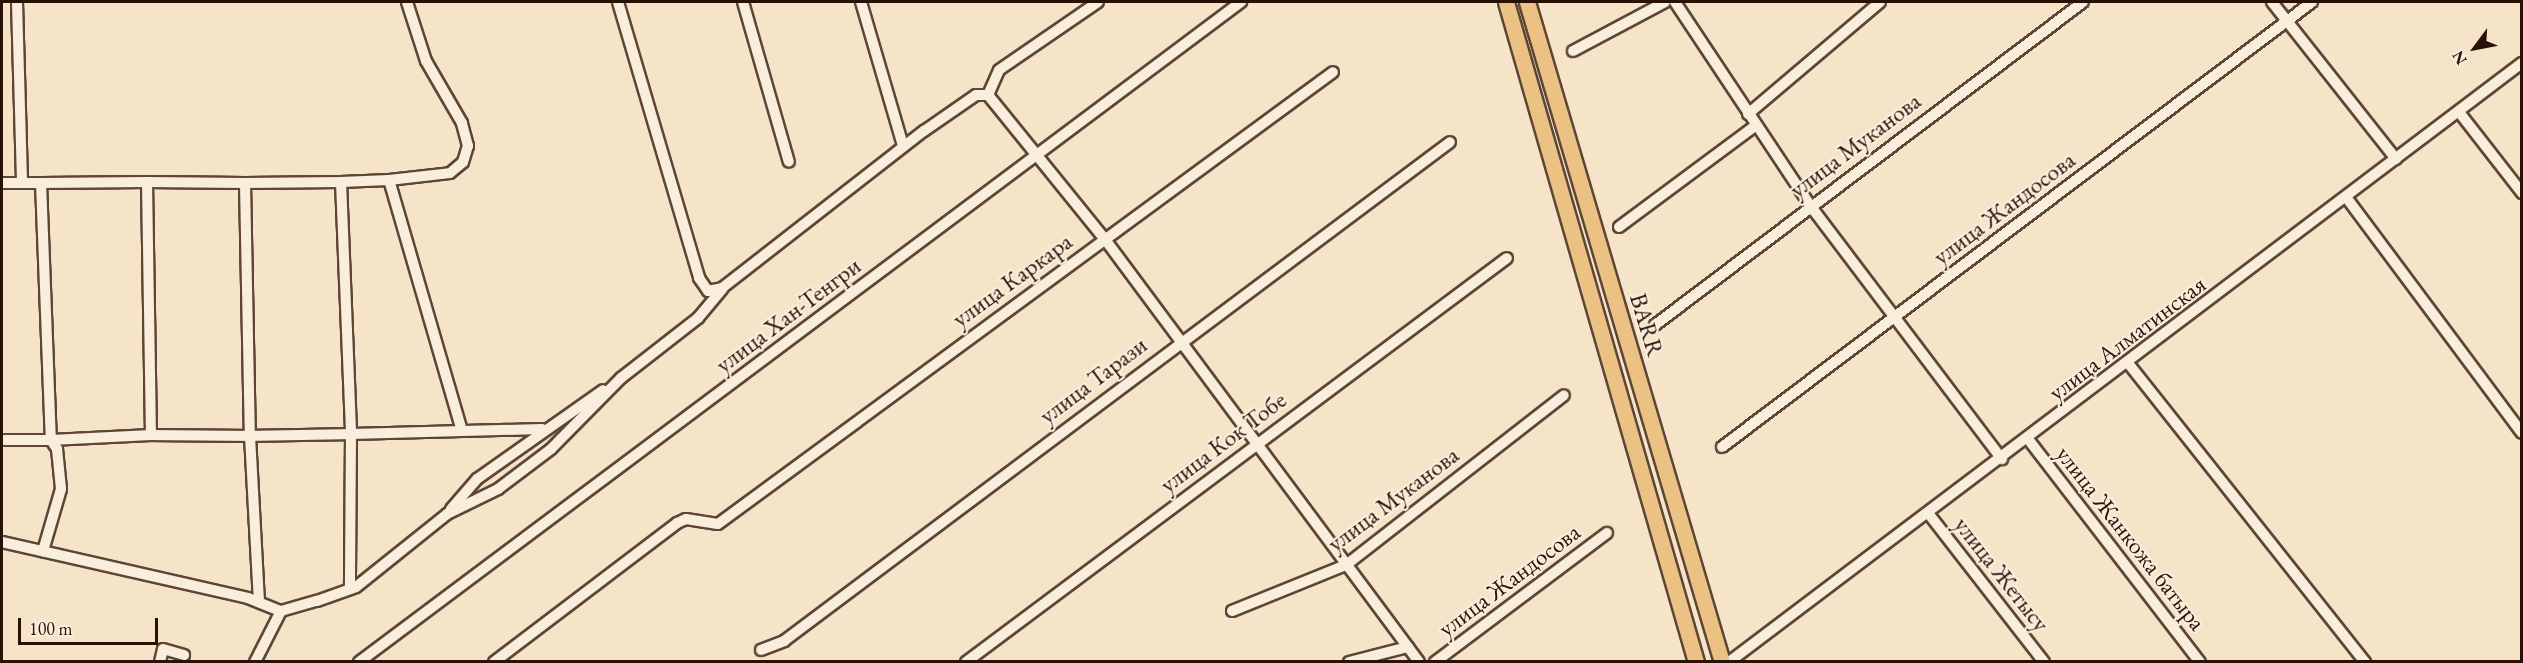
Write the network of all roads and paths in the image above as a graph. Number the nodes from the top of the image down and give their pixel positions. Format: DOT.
graph roads {
  1 [pos="17,2"];
  2 [pos="407,2"];
  3 [pos="618,2"];
  4 [pos="743,2"];
  5 [pos="861,2"];
  6 [pos="1098,2"];
  7 [pos="1241,2"];
  8 [pos="1506,2"];
  9 [pos="1527,2"];
  10 [pos="1665,2"];
  11 [pos="1675,2"];
  12 [pos="1880,2"];
  13 [pos="2083,2"];
  14 [pos="2272,2"];
  15 [pos="2312,2"];
  16 [pos="2286,21"];
  17 [pos="1573,51"];
  18 [pos="2522,63"];
  19 [pos="1332,72"];
  20 [pos="988,94"];
  21 [pos="2459,112"];
  22 [pos="1748,114"];
  23 [pos="1755,126"];
  24 [pos="1450,142"];
  25 [pos="903,146"];
  26 [pos="1038,154"];
  27 [pos="2396,159"];
  28 [pos="789,162"];
  29 [pos="389,180"];
  30 [pos="147,182"];
  31 [pos="341,182"];
  32 [pos="2,183"];
  33 [pos="21,183"];
  34 [pos="41,183"];
  35 [pos="245,183"];
  36 [pos="2522,193"];
  37 [pos="2346,197"];
  38 [pos="1809,204"];
  39 [pos="1619,227"];
  40 [pos="1104,238"];
  41 [pos="1507,258"];
  42 [pos="722,288"];
  43 [pos="1893,319"];
  44 [pos="1655,325"];
  45 [pos="1179,342"];
  46 [pos="2128,363"];
  47 [pos="621,378"];
  48 [pos="1564,395"];
  49 [pos="542,429"];
  50 [pos="462,431"];
  51 [pos="2522,432"];
  52 [pos="351,434"];
  53 [pos="151,435"];
  54 [pos="250,436"];
  55 [pos="2028,439"];
  56 [pos="2,440"];
  57 [pos="51,440"];
  58 [pos="1255,444"];
  59 [pos="1722,447"];
  60 [pos="2002,459"];
  61 [pos="1928,513"];
  62 [pos="447,514"];
  63 [pos="1607,533"];
  64 [pos="2,542"];
  65 [pos="43,551"];
  66 [pos="1346,565"];
  67 [pos="350,589"];
  68 [pos="259,602"];
  69 [pos="281,611"];
  70 [pos="1232,611"];
  71 [pos="1408,647"];
  72 [pos="761,650"];
  73 [pos="184,655"];
  74 [pos="160,662"];
  75 [pos="255,662"];
  76 [pos="359,662"];
  77 [pos="494,662"];
  78 [pos="966,662"];
  79 [pos="1349,662"];
  80 [pos="1419,662"];
  81 [pos="1435,662"];
  82 [pos="1696,662"];
  83 [pos="1722,662"];
  84 [pos="1729,662"];
  85 [pos="2044,662"];
  86 [pos="2200,662"];
  87 [pos="2365,662"];
  1 -- 33 [label="street"];
  2 -- 29 [label="street"];
  3 -- 42 [label="street"];
  4 -- 28 [label="street"];
  5 -- 25 [label="street"];
  6 -- 20 [label="street"];
  7 -- 26 [label="street, улица Хан-Тенгри"];
  8 -- 82 [label="highway, BARR"];
  9 -- 83 [label="highway, BARR"];
  10 -- 17 [label="street"];
  11 -- 22 [label="street"];
  12 -- 22 [label="street"];
  13 -- 38 [label="street, улица Муканова"];
  14 -- 16 [label="street"];
  15 -- 16 [label="street, улица Жандосова"];
  16 -- 27 [label="street"];
  16 -- 43 [label="street, улица Жандосова"];
  18 -- 21 [label="street, улица Алматинская"];
  19 -- 40 [label="street, улица Каркара"];
  20 -- 25 [label="street"];
  20 -- 26 [label="street"];
  21 -- 27 [label="street, улица Алматинская"];
  21 -- 36 [label="street"];
  22 -- 23 [label="street"];
  23 -- 38 [label="street"];
  23 -- 39 [label="street"];
  24 -- 45 [label="street, улица Тарази"];
  25 -- 42 [label="street"];
  26 -- 40 [label="street"];
  26 -- 76 [label="street, улица Хан-Тенгри"];
  27 -- 37 [label="street, улица Алматинская"];
  29 -- 31 [label="street"];
  29 -- 50 [label="street"];
  30 -- 34 [label="street"];
  30 -- 35 [label="street"];
  30 -- 53 [label="street"];
  31 -- 35 [label="street"];
  31 -- 52 [label="street"];
  32 -- 33 [label="street"];
  33 -- 34 [label="street"];
  34 -- 57 [label="street"];
  35 -- 54 [label="street"];
  37 -- 46 [label="street, улица Алматинская"];
  37 -- 51 [label="street"];
  38 -- 43 [label="street"];
  38 -- 44 [label="street, улица Муканова"];
  40 -- 45 [label="street"];
  40 -- 77 [label="street, улица Каркара"];
  41 -- 58 [label="street, улица Кок Тобе"];
  42 -- 47 [label="street"];
  43 -- 59 [label="street, улица Жандосова"];
  43 -- 60 [label="street"];
  45 -- 58 [label="street"];
  45 -- 72 [label="street, улица Тарази"];
  46 -- 55 [label="street, улица Алматинская"];
  46 -- 87 [label="street"];
  47 -- 49 [label="street"];
  47 -- 62 [label="street"];
  48 -- 66 [label="street, улица Муканова"];
  49 -- 50 [label="street"];
  49 -- 62 [label="street"];
  50 -- 52 [label="street"];
  52 -- 54 [label="street"];
  52 -- 67 [label="street"];
  53 -- 54 [label="street"];
  53 -- 57 [label="street"];
  54 -- 68 [label="street"];
  55 -- 60 [label="street, улица Алматинская"];
  55 -- 86 [label="street, улица Жанкожа батыра"];
  56 -- 57 [label="street"];
  57 -- 65 [label="street"];
  58 -- 66 [label="street"];
  58 -- 78 [label="street, улица Кок Тобе"];
  60 -- 61 [label="street, улица Алматинская"];
  61 -- 84 [label="street, улица Алматинская"];
  61 -- 85 [label="street, улица Жетысу"];
  62 -- 67 [label="street"];
  63 -- 81 [label="street, улица Жандосова"];
  64 -- 65 [label="street"];
  65 -- 68 [label="street"];
  66 -- 70 [label="street, улица Муканова"];
  66 -- 71 [label="street"];
  67 -- 69 [label="street"];
  68 -- 69 [label="street"];
  69 -- 75 [label="street"];
  71 -- 79 [label="street"];
  71 -- 80 [label="street"];
  73 -- 74 [label="street"];
}
